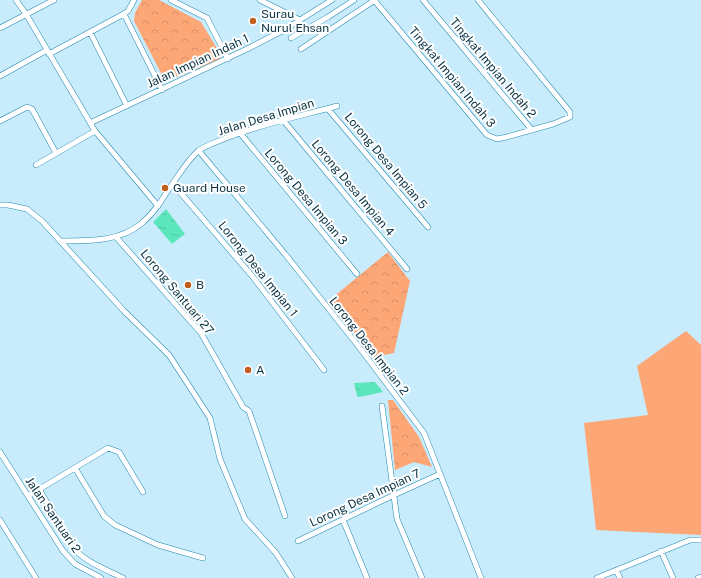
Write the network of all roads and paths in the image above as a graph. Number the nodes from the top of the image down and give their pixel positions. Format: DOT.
graph roads {
  1 [pos="16,0"];
  2 [pos="54,0"];
  3 [pos="134,0"];
  4 [pos="171,0"];
  5 [pos="260,0"];
  6 [pos="332,0"];
  7 [pos="354,0"];
  8 [pos="374,0"];
  9 [pos="423,0"];
  10 [pos="478,0"];
  11 [pos="26,14"];
  12 [pos="124,14"];
  13 [pos="300,20"];
  14 [pos="0,28"];
  15 [pos="90,32"];
  16 [pos="290,38"];
  17 [pos="301,49"];
  18 [pos="48,52"];
  19 [pos="228,59"];
  20 [pos="0,76"];
  21 [pos="162,90"];
  22 [pos="127,106"];
  23 [pos="337,106"];
  24 [pos="328,109"];
  25 [pos="283,120"];
  26 [pos="0,121"];
  27 [pos="90,123"];
  28 [pos="532,130"];
  29 [pos="95,131"];
  30 [pos="240,133"];
  31 [pos="199,151"];
  32 [pos="56,153"];
  33 [pos="36,165"];
  34 [pos="173,184"];
  35 [pos="0,205"];
  36 [pos="158,206"];
  37 [pos="428,227"];
  38 [pos="116,237"];
  39 [pos="60,241"];
  40 [pos="407,269"];
  41 [pos="358,274"];
  42 [pos="324,370"];
  43 [pos="382,406"];
  44 [pos="0,452"];
  45 [pos="75,468"];
  46 [pos="440,474"];
  47 [pos="39,489"];
  48 [pos="143,492"];
  49 [pos="394,495"];
  50 [pos="28,496"];
  51 [pos="285,516"];
  52 [pos="0,520"];
  53 [pos="343,520"];
  54 [pos="701,540"];
  55 [pos="298,541"];
  56 [pos="662,551"];
  57 [pos="203,558"];
  58 [pos="616,570"];
  59 [pos="36,578"];
  60 [pos="101,578"];
  61 [pos="123,578"];
  62 [pos="292,578"];
  63 [pos="367,578"];
  64 [pos="422,578"];
  65 [pos="482,578"];
  66 [pos="597,578"];
  67 [pos="620,578"];
  68 [pos="673,578"];
  1 -- 11 [label="street"];
  2 -- 11 [label="street"];
  3 -- 12 [label="street"];
  4 -- 19 [label="street"];
  5 -- 13 [label="street"];
  6 -- 13 [label="street, Jalan Impian Indah 1"];
  7 -- 16 [label="street"];
  8 -- 17 [label="street"];
  8 -- 28 [label="street, Tingkat Impian Indah 3"];
  9 -- 28 [label="street, Tingkat Impian Indah 2"];
  10 -- 28 [label="street, Tingkat Impian Indah 3"];
  11 -- 14 [label="street"];
  11 -- 18 [label="street"];
  12 -- 15 [label="street"];
  12 -- 21 [label="street"];
  13 -- 19 [label="street, Jalan Impian Indah 1"];
  15 -- 18 [label="street"];
  15 -- 22 [label="street"];
  18 -- 20 [label="street"];
  18 -- 27 [label="street"];
  19 -- 21 [label="street, Jalan Impian Indah 1"];
  21 -- 22 [label="street, Jalan Impian Indah 1"];
  22 -- 27 [label="street, Jalan Impian Indah 1"];
  23 -- 24 [label="street, Jalan Desa Impian"];
  24 -- 25 [label="street, Jalan Desa Impian"];
  24 -- 37 [label="street, Lorong Desa Impian 5"];
  25 -- 30 [label="street, Jalan Desa Impian"];
  25 -- 40 [label="street, Lorong Desa Impian 4"];
  26 -- 32 [label="street"];
  27 -- 29 [label="street"];
  29 -- 32 [label="street"];
  29 -- 36 [label="street"];
  30 -- 31 [label="street, Jalan Desa Impian"];
  30 -- 41 [label="street, Lorong Desa Impian 3"];
  31 -- 34 [label="street, Jalan Desa Impian"];
  31 -- 46 [label="street, Lorong Desa Impian 2"];
  32 -- 33 [label="street"];
  34 -- 36 [label="street, Jalan Desa Impian"];
  34 -- 42 [label="street, Lorong Desa Impian 1"];
  35 -- 39 [label="street"];
  36 -- 38 [label="street, Jalan Desa Impian"];
  38 -- 39 [label="street, Jalan Desa Impian"];
  38 -- 51 [label="street, Lorong Santuari 27"];
  39 -- 62 [label="street"];
  43 -- 49 [label="street"];
  44 -- 50 [label="street, Jalan Santuari 2"];
  45 -- 47 [label="street"];
  45 -- 48 [label="street"];
  45 -- 57 [label="street"];
  46 -- 49 [label="street, Lorong Desa Impian 7"];
  46 -- 65 [label="street, Lorong Desa Impian 2"];
  47 -- 50 [label="street"];
  47 -- 61 [label="street"];
  49 -- 53 [label="street, Lorong Desa Impian 7"];
  49 -- 64 [label="street"];
  50 -- 60 [label="street, Jalan Santuari 2"];
  52 -- 59 [label="street"];
  53 -- 55 [label="street, Lorong Desa Impian 7"];
  53 -- 63 [label="street"];
  54 -- 56 [label="street"];
  56 -- 58 [label="street"];
  56 -- 68 [label="street"];
  58 -- 66 [label="street"];
  58 -- 67 [label="street"];
}
